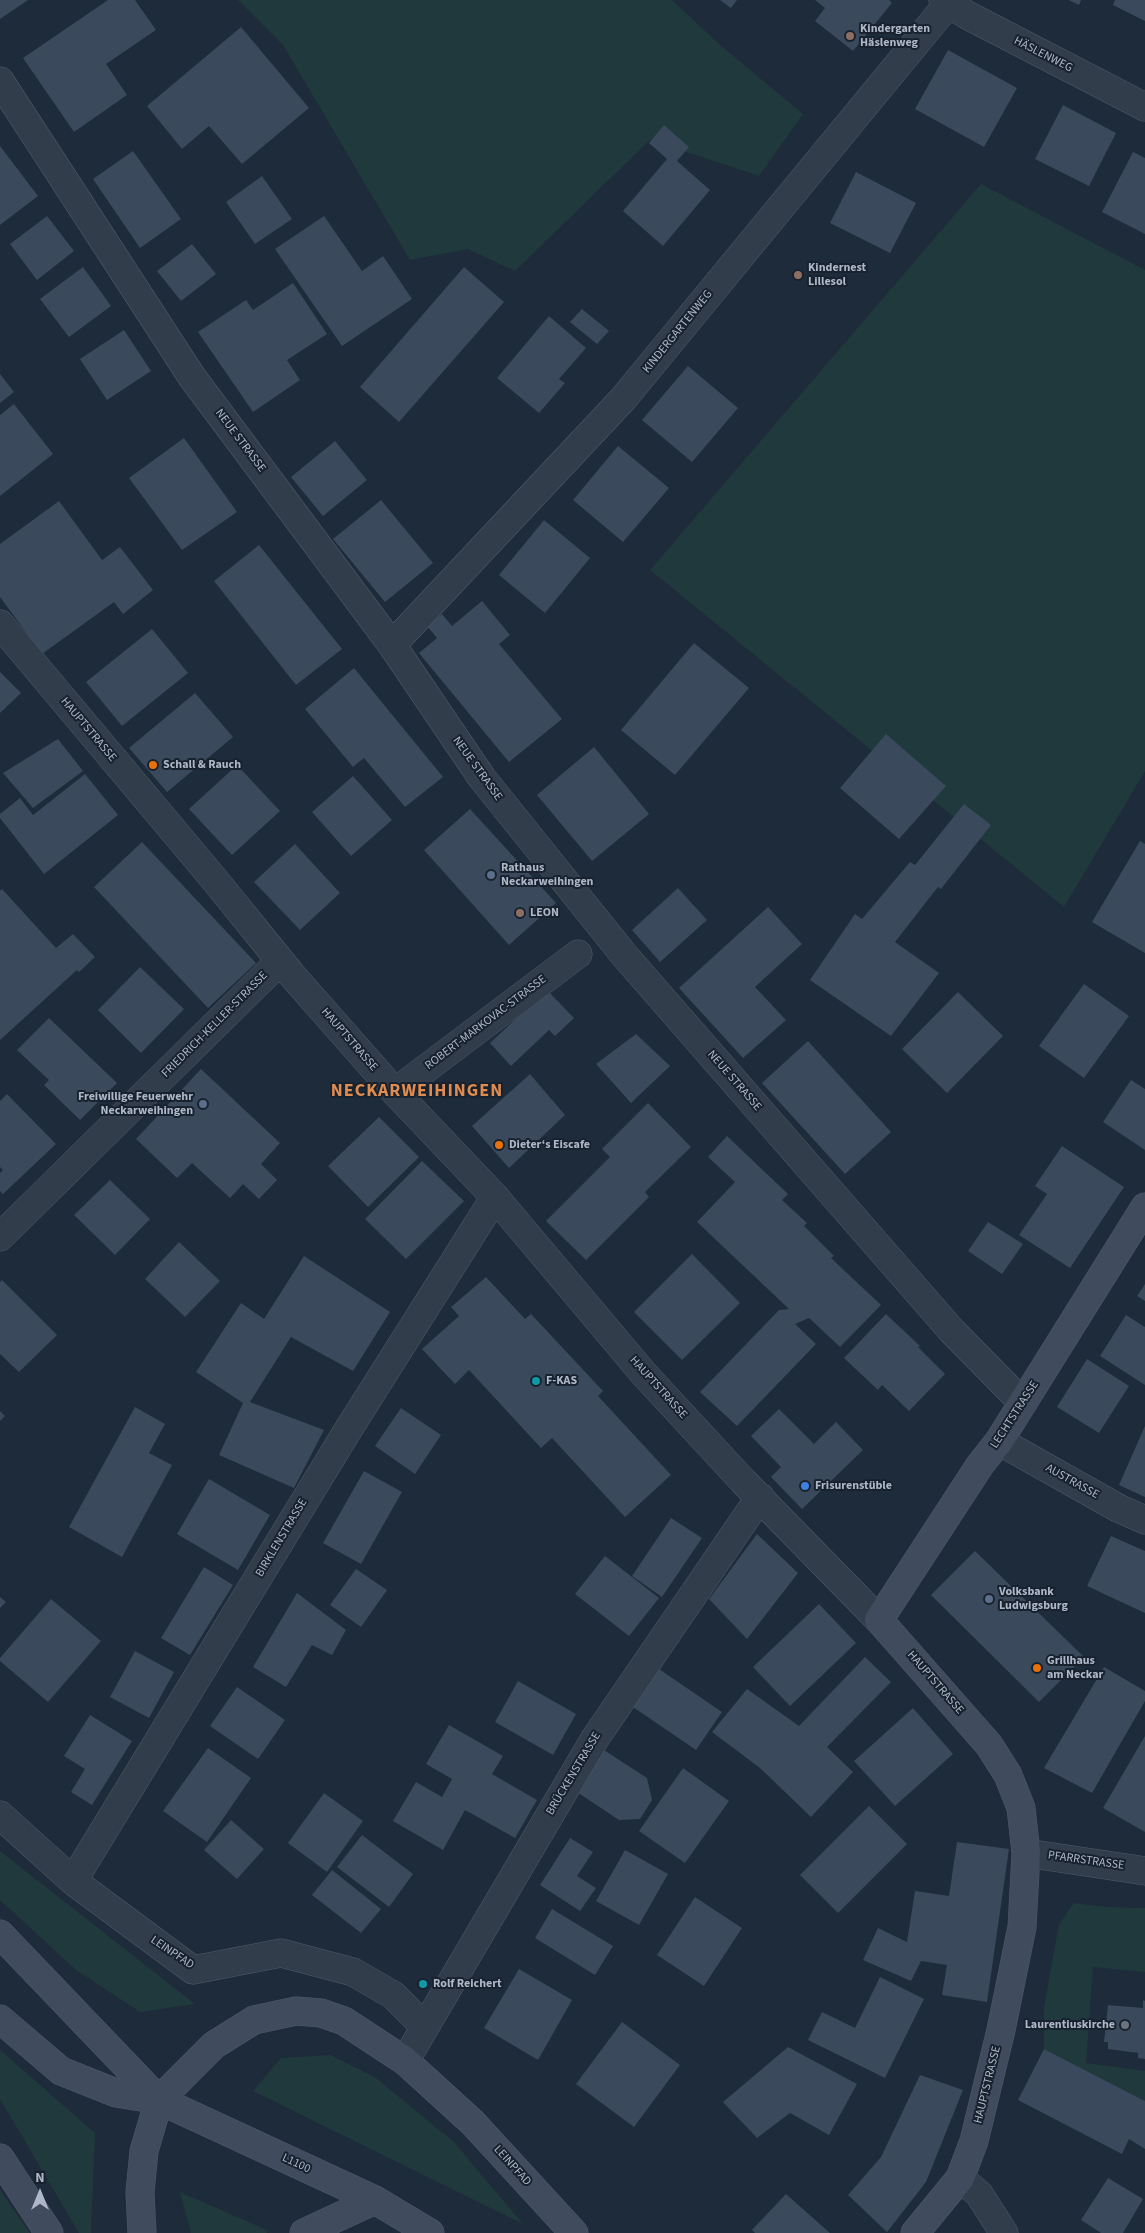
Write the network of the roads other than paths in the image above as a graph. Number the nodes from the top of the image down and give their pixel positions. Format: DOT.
graph roads {
  1 [pos="945,2"];
  2 [pos="0,81"];
  3 [pos="1145,107"];
  4 [pos="0,624"];
  5 [pos="392,645"];
  6 [pos="578,954"];
  7 [pos="280,961"];
  8 [pos="395,1092"];
  9 [pos="495,1197"];
  10 [pos="1145,1206"];
  11 [pos="0,1238"];
  12 [pos="1024,1403"];
  13 [pos="999,1441"];
  14 [pos="760,1497"];
  15 [pos="1145,1520"];
  16 [pos="879,1620"];
  17 [pos="0,1815"];
  18 [pos="1026,1853"];
  19 [pos="1145,1871"];
  20 [pos="73,1881"];
  21 [pos="0,1934"];
  22 [pos="0,2019"];
  23 [pos="424,2026"];
  24 [pos="405,2061"];
  25 [pos="159,2100"];
  26 [pos="0,2158"];
  27 [pos="960,2178"];
  28 [pos="374,2200"];
  29 [pos="49,2233"];
  30 [pos="142,2233"];
  31 [pos="304,2233"];
  32 [pos="430,2233"];
  33 [pos="574,2233"];
  34 [pos="915,2233"];
  35 [pos="1004,2233"];
  1 -- 3 [label="street, HÄSLENWEG"];
  1 -- 5 [label="street, KINDERGARTENWEG"];
  2 -- 5 [label="street, NEUE STRASSE"];
  4 -- 7 [label="street, HAUPTSTRASSE"];
  5 -- 12 [label="street, NEUE STRASSE"];
  6 -- 8 [label="street, ROBERT-MARKOVAC-STRASSE"];
  7 -- 8 [label="street, HAUPTSTRASSE"];
  7 -- 11 [label="street, FRIEDRICH-KELLER-STRASSE"];
  8 -- 9 [label="street, HAUPTSTRASSE"];
  9 -- 14 [label="street, HAUPTSTRASSE"];
  9 -- 20 [label="street, BIRKLENSTRASSE"];
  10 -- 12 [label="street, LECHTSTRASSE"];
  12 -- 13 [label="street, LECHTSTRASSE"];
  13 -- 15 [label="street, AUSTRASSE"];
  13 -- 16 [label="street, LECHTSTRASSE"];
  14 -- 16 [label="street, HAUPTSTRASSE"];
  14 -- 23 [label="street, BRÜCKENSTRASSE"];
  16 -- 18 [label="street, HAUPTSTRASSE"];
  17 -- 20 [label="street, LEINPFAD"];
  18 -- 19 [label="street, PFARRSTRASSE"];
  18 -- 27 [label="street, HAUPTSTRASSE"];
  20 -- 23 [label="street, LEINPFAD"];
  21 -- 25 [label="street"];
  22 -- 25 [label="street"];
  23 -- 24 [label="street, BRÜCKENSTRASSE"];
  24 -- 25 [label="street, LEINPFAD"];
  24 -- 33 [label="street, LEINPFAD"];
  25 -- 28 [label="street, L1100"];
  25 -- 30 [label="street"];
  26 -- 29 [label="street"];
  27 -- 34 [label="street, HAUPTSTRASSE"];
  27 -- 35 [label="street"];
  28 -- 31 [label="street"];
  28 -- 32 [label="street, L1100"];
}
